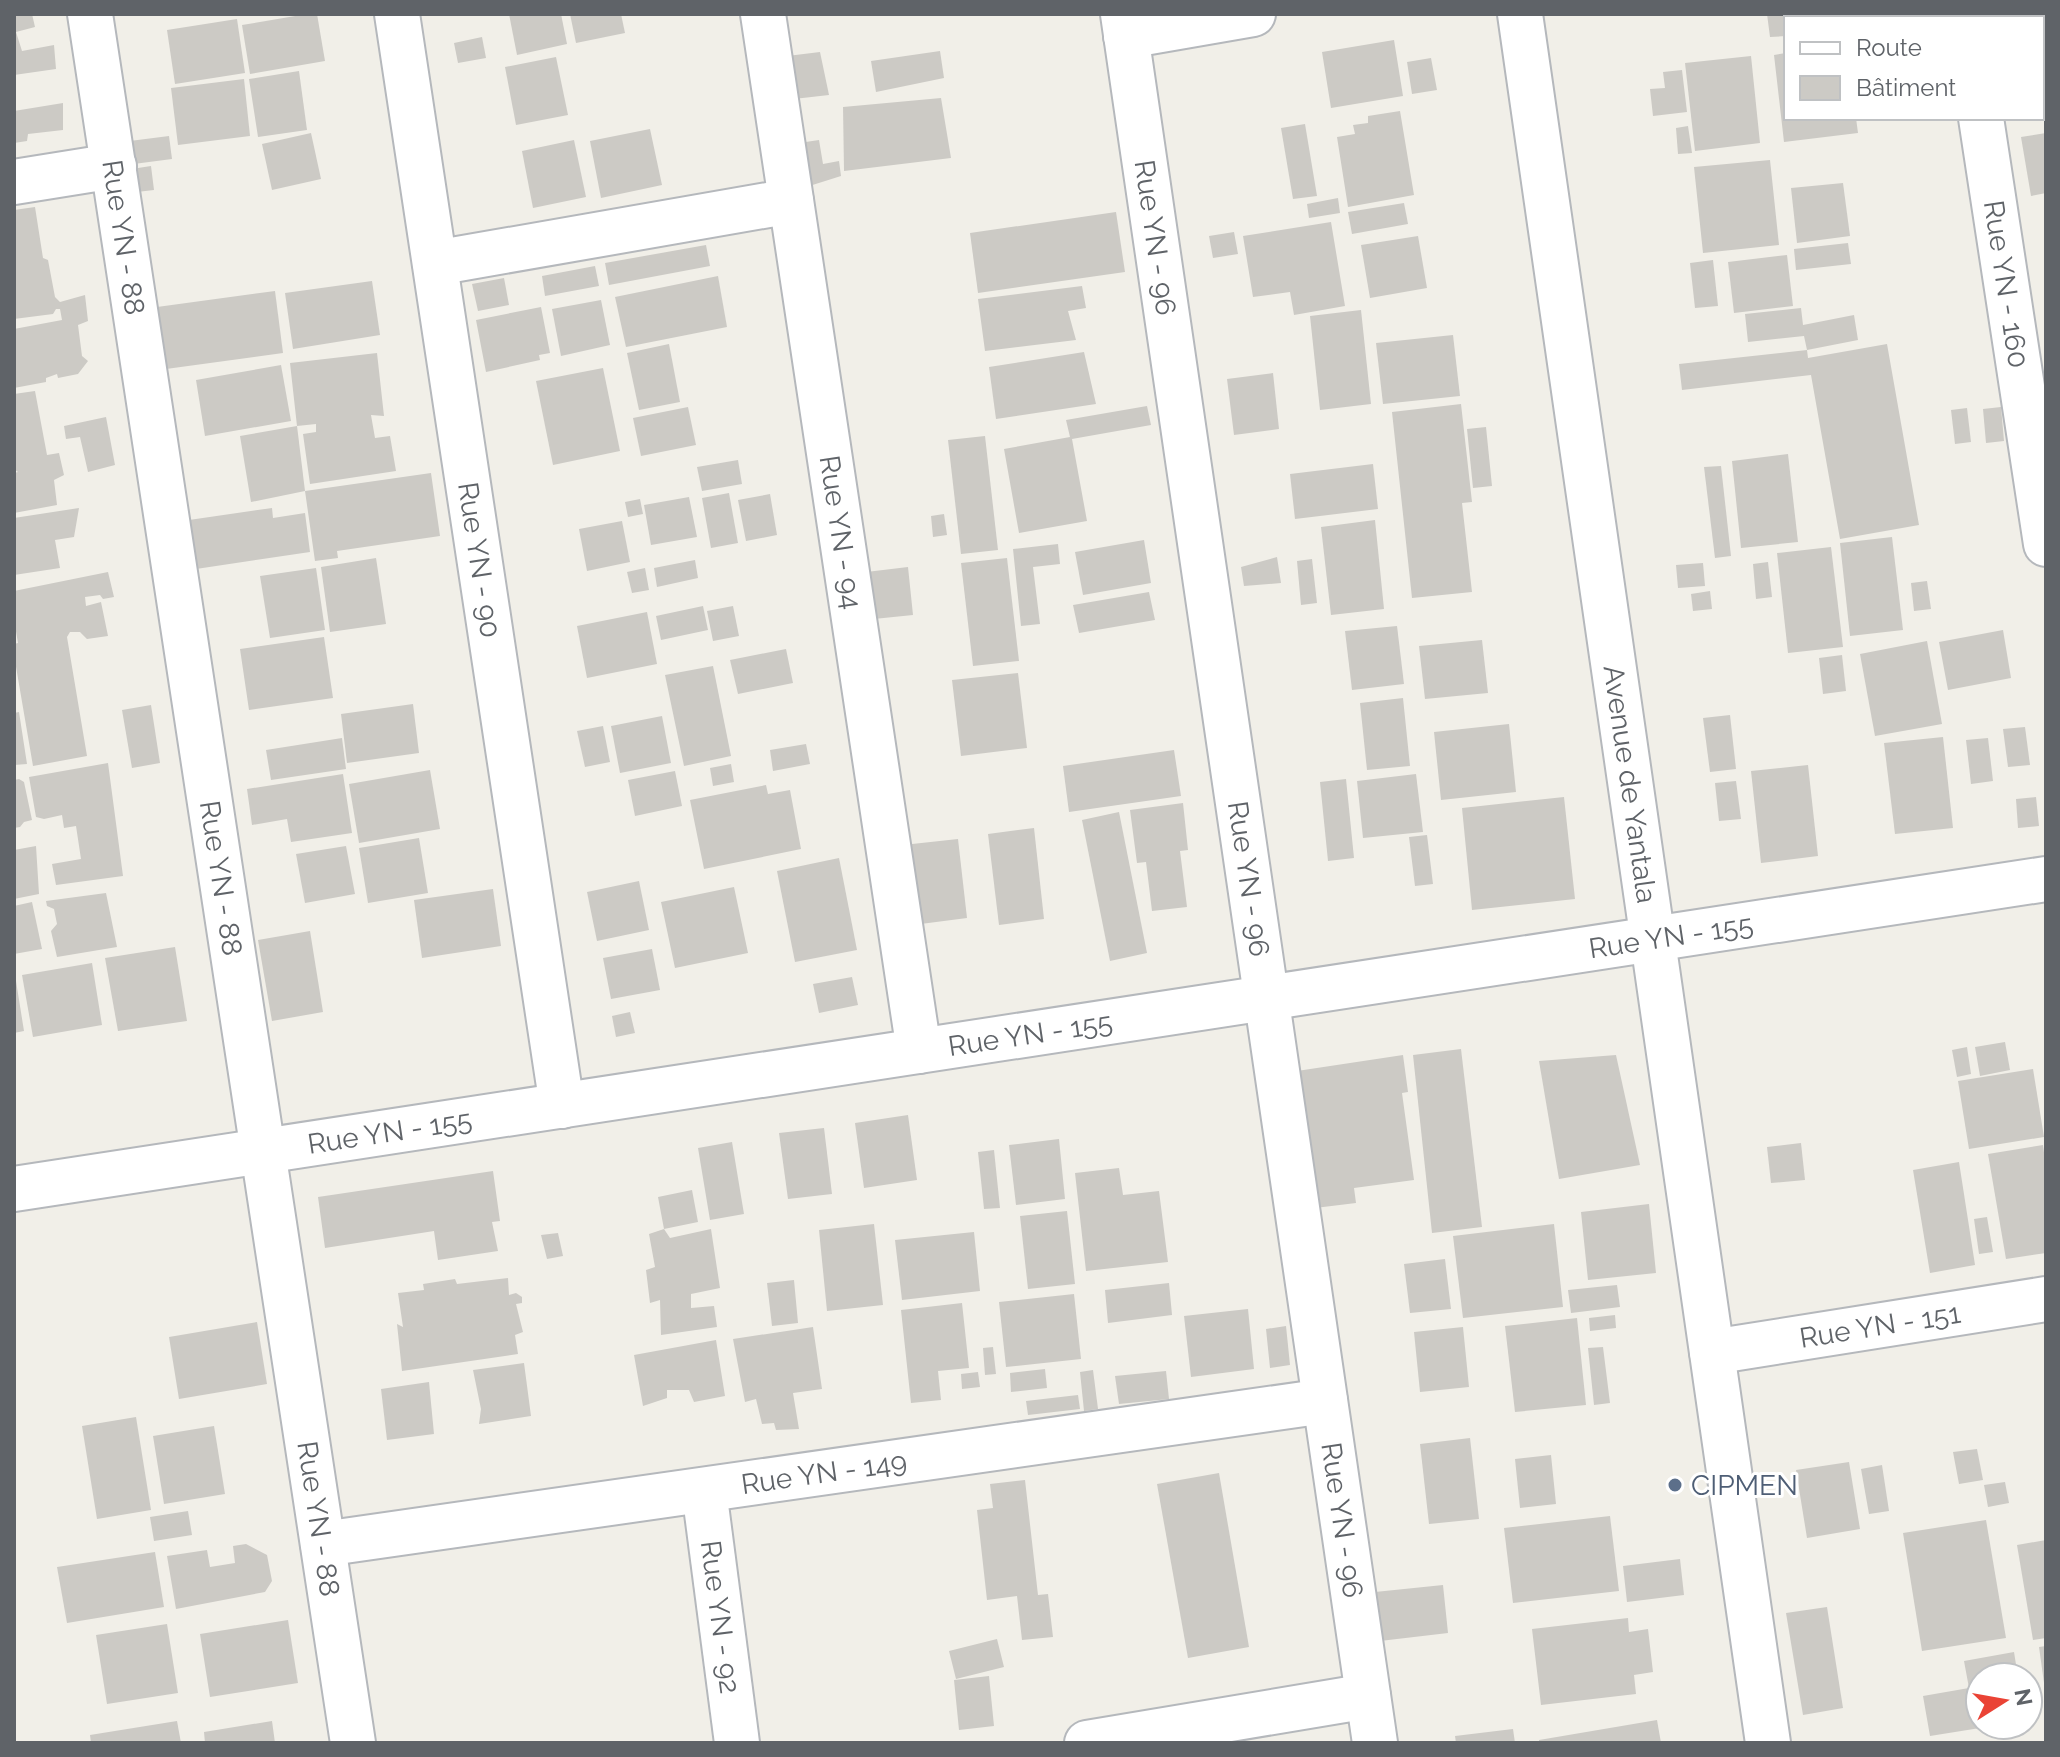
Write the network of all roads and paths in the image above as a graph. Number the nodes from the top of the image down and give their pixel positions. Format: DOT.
graph roads {
  1 [pos="90,14"];
  2 [pos="397,14"];
  3 [pos="763,14"];
  4 [pos="1253,14"];
  5 [pos="1520,14"];
  6 [pos="1124,25"];
  7 [pos="1981,120"];
  8 [pos="114,166"];
  9 [pos="14,182"];
  10 [pos="791,201"];
  11 [pos="435,263"];
  12 [pos="2041,481"];
  13 [pos="2046,544"];
  14 [pos="2046,879"];
  15 [pos="1653,939"];
  16 [pos="1266,998"];
  17 [pos="919,1051"];
  18 [pos="562,1106"];
  19 [pos="263,1152"];
  20 [pos="14,1189"];
  21 [pos="2046,1299"];
  22 [pos="1712,1352"];
  23 [pos="1325,1401"];
  24 [pos="704,1490"];
  25 [pos="323,1544"];
  26 [pos="1368,1696"];
  27 [pos="353,1743"];
  28 [pos="737,1743"];
  29 [pos="1087,1743"];
  30 [pos="1375,1743"];
  31 [pos="1768,1743"];
  1 -- 8 [label="street, Rue YN - 88"];
  2 -- 11 [label="street, Rue YN - 90"];
  3 -- 10 [label="street, Rue YN - 94"];
  4 -- 6 [label="street"];
  5 -- 15 [label="street, Avenue de Yantala"];
  6 -- 16 [label="street, Rue YN - 96"];
  7 -- 12 [label="street, Rue YN - 160"];
  8 -- 9 [label="street"];
  8 -- 19 [label="street, Rue YN - 88"];
  10 -- 11 [label="street"];
  10 -- 17 [label="street, Rue YN - 94"];
  11 -- 18 [label="street, Rue YN - 90"];
  12 -- 13 [label="street, Rue YN - 160"];
  14 -- 15 [label="street, Rue YN - 155"];
  15 -- 16 [label="street, Rue YN - 155"];
  15 -- 22 [label="street, Avenue de Yantala"];
  16 -- 17 [label="street, Rue YN - 155"];
  16 -- 23 [label="street, Rue YN - 96"];
  17 -- 18 [label="street, Rue YN - 155"];
  18 -- 19 [label="street, Rue YN - 155"];
  19 -- 20 [label="street, Rue YN - 155"];
  19 -- 25 [label="street, Rue YN - 88"];
  21 -- 22 [label="street, Rue YN - 151"];
  22 -- 31 [label="street, Avenue de Yantala"];
  23 -- 24 [label="street, Rue YN - 149"];
  23 -- 26 [label="street, Rue YN - 96"];
  24 -- 25 [label="street, Rue YN - 149"];
  24 -- 28 [label="street, Rue YN - 92"];
  25 -- 27 [label="street, Rue YN - 88"];
  26 -- 29 [label="street"];
  26 -- 30 [label="street, Rue YN - 96"];
}
